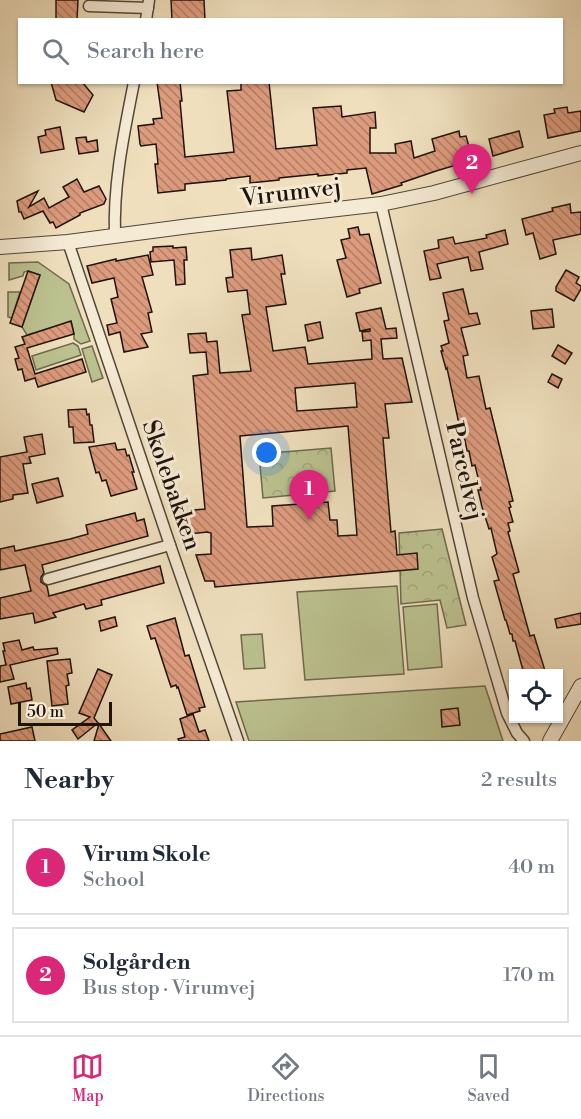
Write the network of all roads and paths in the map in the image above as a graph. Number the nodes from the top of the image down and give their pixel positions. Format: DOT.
graph roads {
  1 [pos="89,6"];
  2 [pos="148,9"];
  3 [pos="134,84"];
  4 [pos="581,153"];
  5 [pos="381,204"];
  6 [pos="115,236"];
  7 [pos="68,242"];
  8 [pos="0,247"];
  9 [pos="170,545"];
  10 [pos="48,579"];
  11 [pos="581,686"];
  12 [pos="238,741"];
  13 [pos="524,741"];
  14 [pos="550,741"];
  1 -- 2 [label="street"];
  3 -- 6 [label="street"];
  4 -- 5 [label="street, Virumvej"];
  5 -- 6 [label="street, Virumvej"];
  5 -- 13 [label="street, Parcelvej"];
  6 -- 7 [label="street, Virumvej"];
  7 -- 8 [label="street, Virumvej"];
  7 -- 9 [label="street, Skolebakken"];
  9 -- 10 [label="street"];
  9 -- 12 [label="street, Skolebakken"];
  11 -- 14 [label="street"];
}
